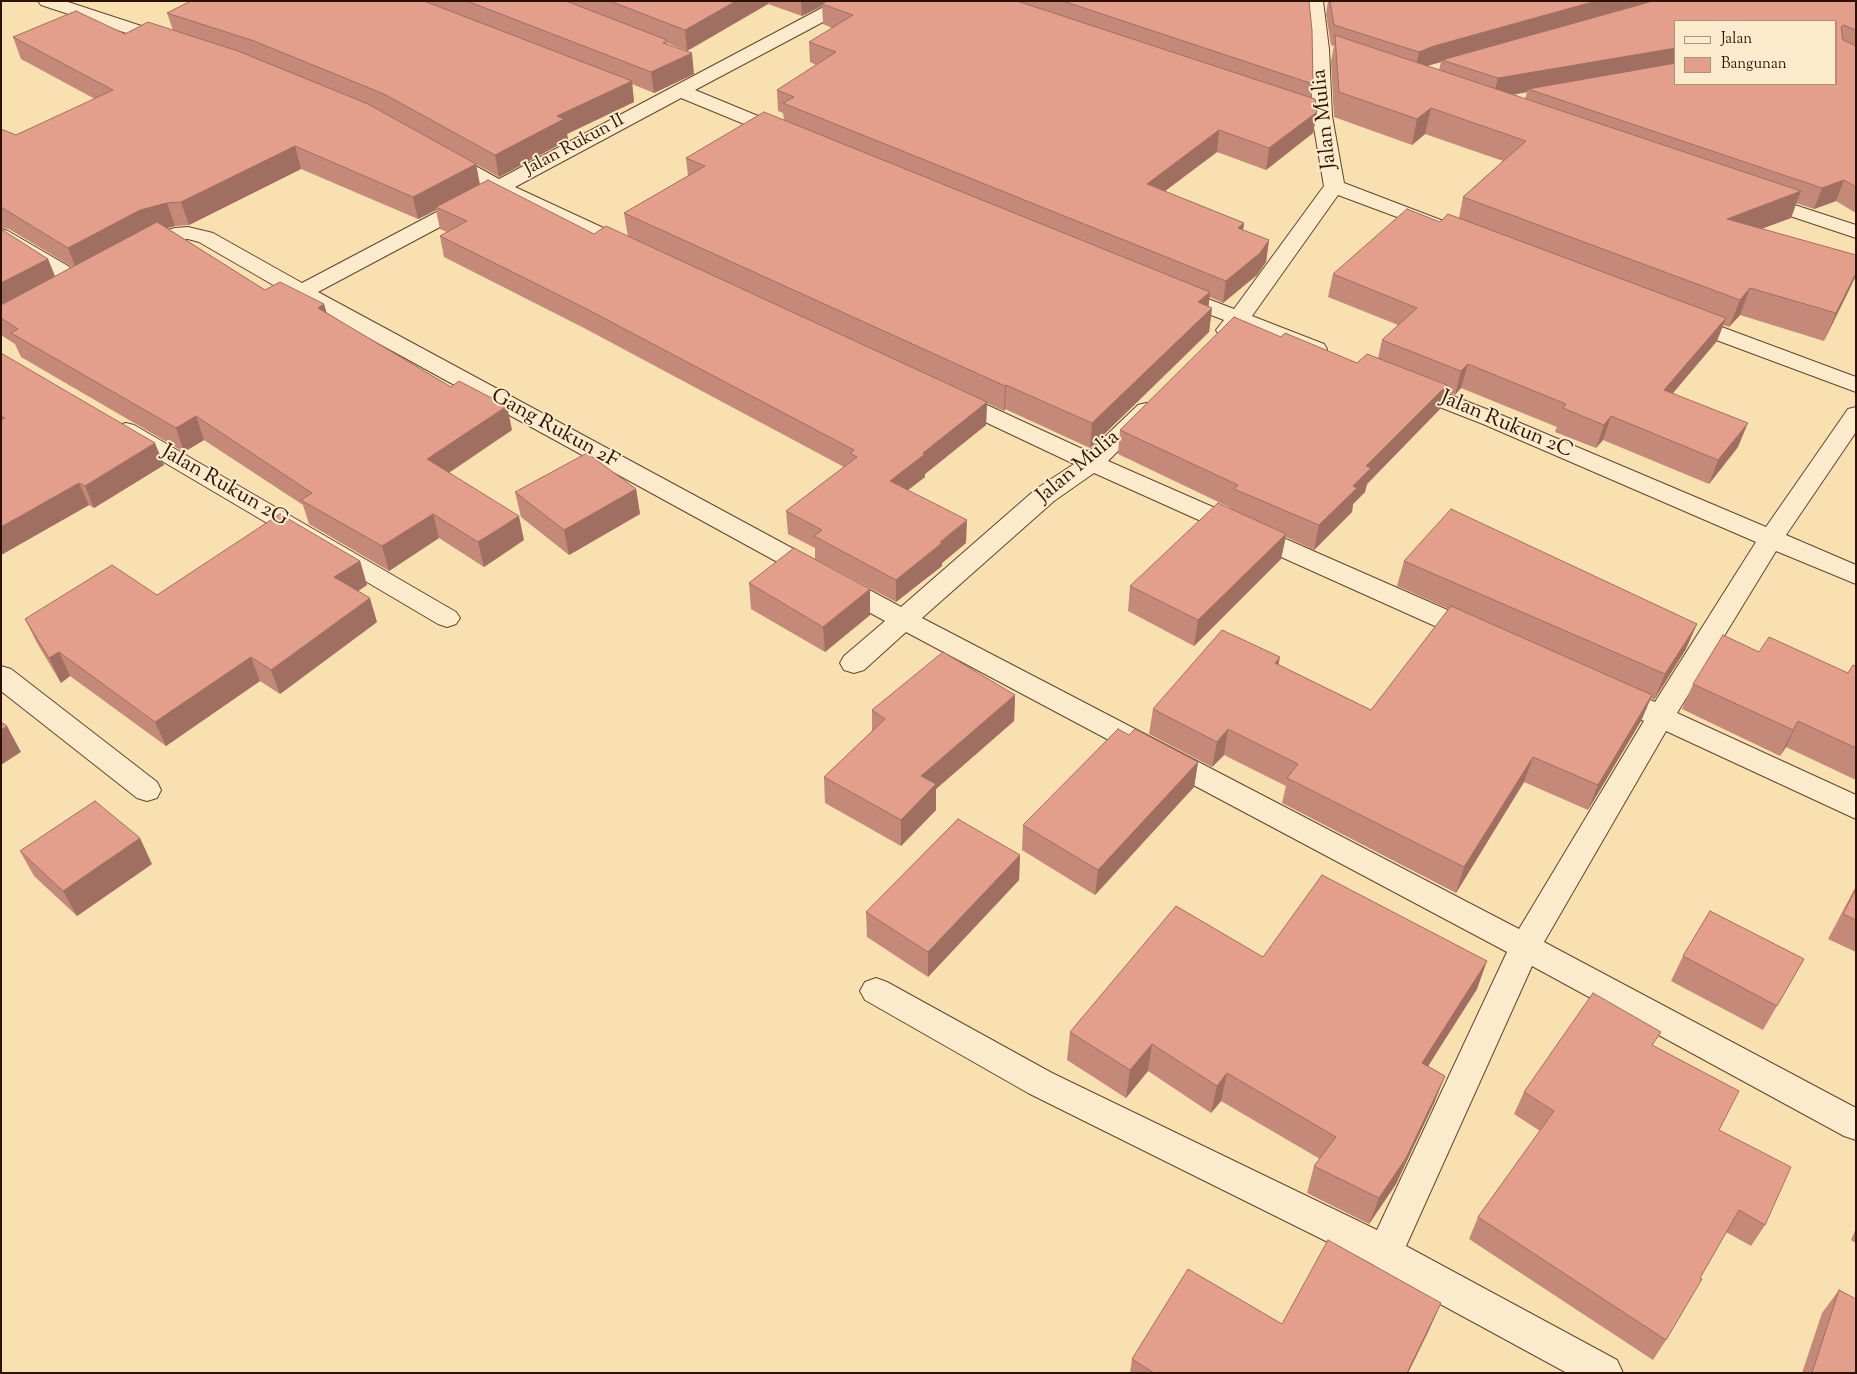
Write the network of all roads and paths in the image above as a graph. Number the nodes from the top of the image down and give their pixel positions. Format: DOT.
graph roads {
  1 [pos="47,1"];
  2 [pos="849,1"];
  3 [pos="1320,6"];
  4 [pos="182,46"];
  5 [pos="680,91"];
  6 [pos="638,95"];
  7 [pos="656,102"];
  8 [pos="799,139"];
  9 [pos="432,149"];
  10 [pos="1334,186"];
  11 [pos="499,187"];
  12 [pos="1738,192"];
  13 [pos="1455,232"];
  14 [pos="1856,232"];
  15 [pos="1,235"];
  16 [pos="124,257"];
  17 [pos="652,258"];
  18 [pos="75,283"];
  19 [pos="1156,285"];
  20 [pos="302,292"];
  21 [pos="1669,314"];
  22 [pos="1238,319"];
  23 [pos="1211,346"];
  24 [pos="1338,358"];
  25 [pos="1392,380"];
  26 [pos="1856,385"];
  27 [pos="931,387"];
  28 [pos="1162,394"];
  29 [pos="1856,414"];
  30 [pos="104,417"];
  31 [pos="1092,462"];
  32 [pos="1771,538"];
  33 [pos="1856,575"];
  34 [pos="447,618"];
  35 [pos="904,620"];
  36 [pos="1499,644"];
  37 [pos="854,663"];
  38 [pos="1,676"];
  39 [pos="1589,684"];
  40 [pos="1661,716"];
  41 [pos="147,790"];
  42 [pos="1856,808"];
  43 [pos="1525,947"];
  44 [pos="876,991"];
  45 [pos="1856,1126"];
  46 [pos="1385,1252"];
  47 [pos="1604,1373"];
  1 -- 4 [label="street"];
  2 -- 5 [label="street, Jalan Rukun II"];
  3 -- 10 [label="street, Jalan Mulia"];
  5 -- 7 [label="street, Jalan Rukun II"];
  5 -- 8 [label="street"];
  6 -- 7 [label="street"];
  7 -- 11 [label="street, Jalan Rukun II"];
  9 -- 11 [label="street"];
  10 -- 13 [label="street"];
  10 -- 22 [label="street, Jalan Mulia"];
  11 -- 17 [label="street"];
  11 -- 20 [label="street, Jalan Rukun II"];
  12 -- 14 [label="street"];
  15 -- 18 [label="street"];
  16 -- 20 [label="street, Gang Rukun 2F"];
  19 -- 22 [label="street"];
  20 -- 35 [label="street, Gang Rukun 2F"];
  21 -- 26 [label="street"];
  22 -- 23 [label="street, Jalan Mulia"];
  22 -- 24 [label="street"];
  25 -- 32 [label="street, Jalan Rukun 2C"];
  27 -- 31 [label="street"];
  28 -- 31 [label="street, Jalan Mulia"];
  29 -- 32 [label="street"];
  30 -- 34 [label="street, Jalan Rukun 2G"];
  31 -- 35 [label="street, Jalan Mulia"];
  31 -- 36 [label="street"];
  32 -- 33 [label="street, Jalan Rukun 2C"];
  32 -- 40 [label="street"];
  35 -- 37 [label="street, Jalan Mulia"];
  35 -- 43 [label="street, Gang Rukun 2F"];
  38 -- 41 [label="street"];
  39 -- 40 [label="street"];
  40 -- 42 [label="street"];
  40 -- 43 [label="street"];
  43 -- 45 [label="street, Gang Rukun 2F"];
  43 -- 46 [label="street"];
  44 -- 46 [label="street"];
  46 -- 47 [label="street"];
}
